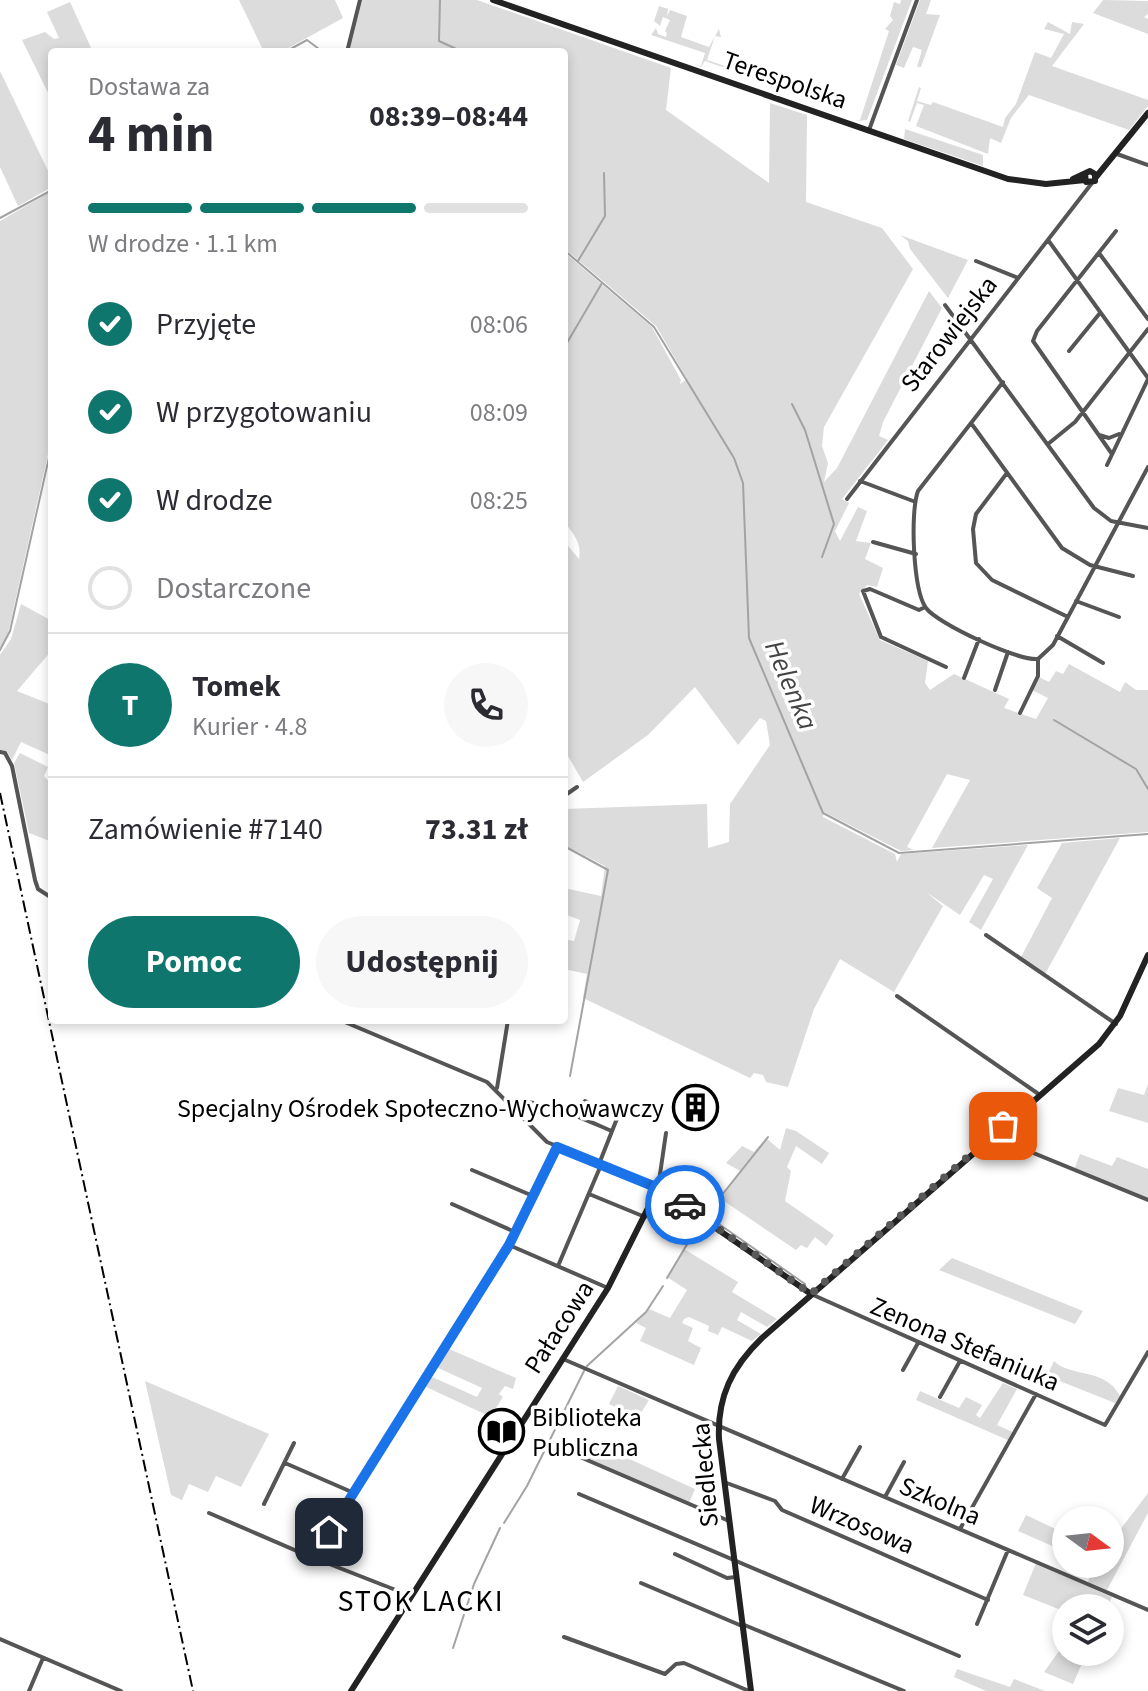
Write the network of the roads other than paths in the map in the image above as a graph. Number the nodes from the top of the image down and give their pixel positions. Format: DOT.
graph roads {
  1 [pos="360,0"];
  2 [pos="493,0"];
  3 [pos="917,0"];
  4 [pos="348,48"];
  5 [pos="1148,113"];
  6 [pos="869,130"];
  7 [pos="1116,153"];
  8 [pos="1148,165"];
  9 [pos="1089,178"];
  10 [pos="1116,231"];
  11 [pos="1048,240"];
  12 [pos="1099,253"];
  13 [pos="976,261"];
  14 [pos="1018,278"];
  15 [pos="1076,280"];
  16 [pos="945,305"];
  17 [pos="1100,313"];
  18 [pos="1148,319"];
  19 [pos="1148,329"];
  20 [pos="972,337"];
  21 [pos="1069,351"];
  22 [pos="1129,353"];
  23 [pos="1148,366"];
  24 [pos="1142,372"];
  25 [pos="1148,378"];
  26 [pos="1003,382"];
  27 [pos="1082,413"];
  28 [pos="971,423"];
  29 [pos="1096,433"];
  30 [pos="1119,434"];
  31 [pos="1048,444"];
  32 [pos="1112,454"];
  33 [pos="1107,465"];
  34 [pos="1148,467"];
  35 [pos="1007,473"];
  36 [pos="860,481"];
  37 [pos="847,499"];
  38 [pos="914,501"];
  39 [pos="1117,522"];
  40 [pos="1148,528"];
  41 [pos="873,542"];
  42 [pos="916,554"];
  43 [pos="1094,567"];
  44 [pos="1133,576"];
  45 [pos="1076,601"];
  46 [pos="925,607"];
  47 [pos="1068,617"];
  48 [pos="1119,617"];
  49 [pos="1057,636"];
  50 [pos="980,638"];
  51 [pos="1049,650"];
  52 [pos="1008,652"];
  53 [pos="1056,654"];
  54 [pos="1038,659"];
  55 [pos="1103,663"];
  56 [pos="946,667"];
  57 [pos="964,678"];
  58 [pos="995,690"];
  59 [pos="1020,713"];
  60 [pos="0,752"];
  61 [pos="577,787"];
  62 [pos="568,793"];
  63 [pos="48,895"];
  64 [pos="986,935"];
  65 [pos="1148,955"];
  66 [pos="897,996"];
  67 [pos="349,1024"];
  68 [pos="507,1024"];
  69 [pos="1116,1024"];
  70 [pos="497,1088"];
  71 [pos="1040,1095"];
  72 [pos="585,1101"];
  73 [pos="513,1106"];
  74 [pos="612,1131"];
  75 [pos="666,1133"];
  76 [pos="992,1136"];
  77 [pos="557,1147"];
  78 [pos="600,1164"];
  79 [pos="472,1170"];
  80 [pos="658,1188"];
  81 [pos="589,1194"];
  82 [pos="533,1196"];
  83 [pos="1148,1200"];
  84 [pos="452,1204"];
  85 [pos="645,1217"];
  86 [pos="515,1232"];
  87 [pos="509,1245"];
  88 [pos="558,1266"];
  89 [pos="608,1288"];
  90 [pos="811,1294"];
  91 [pos="918,1343"];
  92 [pos="1148,1352"];
  93 [pos="563,1359"];
  94 [pos="960,1361"];
  95 [pos="903,1370"];
  96 [pos="1036,1394"];
  97 [pos="940,1397"];
  98 [pos="718,1426"];
  99 [pos="294,1443"];
  100 [pos="860,1447"];
  101 [pos="580,1457"];
  102 [pos="904,1462"];
  103 [pos="285,1463"];
  104 [pos="842,1479"];
  105 [pos="724,1482"];
  106 [pos="354,1493"];
  107 [pos="579,1494"];
  108 [pos="885,1497"];
  109 [pos="264,1504"];
  110 [pos="209,1513"];
  111 [pos="729,1521"];
  112 [pos="960,1529"];
  113 [pos="1008,1550"];
  114 [pos="675,1554"];
  115 [pos="314,1558"];
  116 [pos="734,1561"];
  117 [pos="736,1577"];
  118 [pos="641,1583"];
  119 [pos="411,1596"];
  120 [pos="988,1600"];
  121 [pos="1148,1610"];
  122 [pos="977,1624"];
  123 [pos="742,1625"];
  124 [pos="564,1637"];
  125 [pos="0,1639"];
  126 [pos="959,1656"];
  127 [pos="43,1658"];
  128 [pos="29,1691"];
  129 [pos="121,1691"];
  130 [pos="351,1691"];
  131 [pos="750,1691"];
  132 [pos="904,1691"];
  1 -- 4 [label="street"];
  2 -- 6 [label="street, Terespolska"];
  3 -- 6 [label="street"];
  5 -- 7 [label="street"];
  6 -- 9 [label="street, Terespolska"];
  7 -- 8 [label="street"];
  7 -- 9 [label="street"];
  9 -- 11 [label="street, Starowiejska"];
  10 -- 12 [label="street"];
  11 -- 14 [label="street, Starowiejska"];
  11 -- 15 [label="street"];
  12 -- 15 [label="street"];
  12 -- 18 [label="street"];
  13 -- 14 [label="street"];
  14 -- 20 [label="street, Starowiejska"];
  15 -- 17 [label="street"];
  15 -- 27 [label="street"];
  16 -- 20 [label="street"];
  17 -- 21 [label="street"];
  17 -- 22 [label="street"];
  19 -- 22 [label="street"];
  20 -- 26 [label="street"];
  20 -- 36 [label="street, Starowiejska"];
  22 -- 24 [label="street"];
  22 -- 27 [label="street"];
  23 -- 24 [label="street"];
  24 -- 25 [label="street"];
  25 -- 30 [label="street"];
  26 -- 28 [label="street"];
  26 -- 31 [label="street"];
  27 -- 29 [label="street"];
  27 -- 31 [label="street"];
  28 -- 35 [label="street"];
  28 -- 38 [label="street"];
  29 -- 30 [label="street"];
  29 -- 32 [label="street"];
  30 -- 32 [label="street"];
  31 -- 39 [label="street"];
  32 -- 33 [label="street"];
  34 -- 39 [label="street"];
  35 -- 43 [label="street"];
  35 -- 47 [label="street"];
  36 -- 37 [label="street, Starowiejska"];
  36 -- 38 [label="street"];
  38 -- 42 [label="street"];
  39 -- 40 [label="street"];
  39 -- 43 [label="street"];
  41 -- 42 [label="street"];
  42 -- 46 [label="street"];
  43 -- 44 [label="street"];
  43 -- 45 [label="street"];
  45 -- 47 [label="street"];
  45 -- 48 [label="street"];
  46 -- 50 [label="street"];
  46 -- 56 [label="street"];
  47 -- 49 [label="street"];
  49 -- 51 [label="street"];
  49 -- 55 [label="street"];
  50 -- 52 [label="street"];
  50 -- 57 [label="street"];
  51 -- 53 [label="street"];
  51 -- 54 [label="street"];
  52 -- 54 [label="street"];
  52 -- 58 [label="street"];
  54 -- 59 [label="street"];
  60 -- 63 [label="street"];
  61 -- 62 [label="street"];
  64 -- 69 [label="street"];
  65 -- 69 [label="street, Siedlecka"];
  66 -- 71 [label="street"];
  67 -- 70 [label="street"];
  68 -- 70 [label="street"];
  69 -- 71 [label="street, Siedlecka"];
  70 -- 73 [label="street"];
  71 -- 76 [label="street, Siedlecka"];
  72 -- 74 [label="street"];
  73 -- 74 [label="street"];
  73 -- 77 [label="street"];
  74 -- 78 [label="street"];
  75 -- 80 [label="street, Pałacowa"];
  76 -- 83 [label="street"];
  76 -- 90 [label="street, Siedlecka"];
  77 -- 78 [label="street"];
  77 -- 82 [label="street"];
  78 -- 80 [label="street"];
  78 -- 81 [label="street"];
  79 -- 82 [label="street"];
  80 -- 85 [label="street, Pałacowa"];
  80 -- 90 [label="street"];
  81 -- 85 [label="street"];
  81 -- 88 [label="street"];
  82 -- 86 [label="street"];
  84 -- 86 [label="street"];
  85 -- 89 [label="street, Pałacowa"];
  86 -- 87 [label="street"];
  87 -- 88 [label="street"];
  87 -- 106 [label="street"];
  88 -- 89 [label="street"];
  89 -- 93 [label="street, Pałacowa"];
  90 -- 91 [label="street, Zenona Stefaniuka"];
  90 -- 98 [label="street, Siedlecka"];
  91 -- 94 [label="street, Zenona Stefaniuka"];
  91 -- 95 [label="street"];
  92 -- 96 [label="street, Zenona Stefaniuka"];
  93 -- 98 [label="street, Szkolna"];
  93 -- 119 [label="street, Pałacowa"];
  94 -- 96 [label="street, Zenona Stefaniuka"];
  94 -- 97 [label="street"];
  96 -- 112 [label="street"];
  98 -- 104 [label="street, Szkolna"];
  98 -- 105 [label="street, Siedlecka"];
  99 -- 103 [label="street"];
  100 -- 104 [label="street"];
  101 -- 111 [label="street"];
  102 -- 108 [label="street"];
  103 -- 106 [label="street"];
  103 -- 109 [label="street"];
  104 -- 108 [label="street, Szkolna"];
  105 -- 111 [label="street, Siedlecka"];
  105 -- 120 [label="street, Wrzosowa"];
  106 -- 115 [label="street"];
  107 -- 116 [label="street"];
  108 -- 112 [label="street, Szkolna"];
  110 -- 115 [label="street"];
  111 -- 116 [label="street, Siedlecka"];
  112 -- 113 [label="street, Szkolna"];
  113 -- 120 [label="street"];
  113 -- 121 [label="street, Szkolna"];
  114 -- 117 [label="street"];
  115 -- 119 [label="street"];
  116 -- 117 [label="street, Siedlecka"];
  116 -- 126 [label="street"];
  117 -- 123 [label="street, Siedlecka"];
  118 -- 123 [label="street"];
  119 -- 130 [label="street, Pałacowa"];
  120 -- 122 [label="street"];
  123 -- 131 [label="street, Siedlecka"];
  123 -- 132 [label="street"];
  124 -- 131 [label="street"];
  125 -- 127 [label="street"];
  127 -- 128 [label="street"];
  127 -- 129 [label="street"];
}
